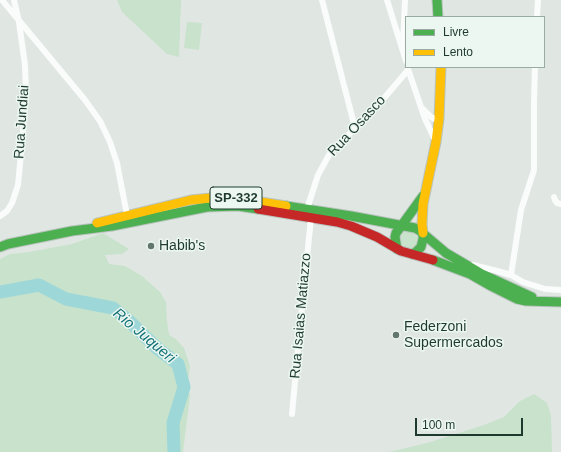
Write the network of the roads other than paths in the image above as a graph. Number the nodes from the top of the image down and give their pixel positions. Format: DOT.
graph roads {
  1 [pos="2,0"];
  2 [pos="14,0"];
  3 [pos="322,0"];
  4 [pos="387,0"];
  5 [pos="405,0"];
  6 [pos="437,0"];
  7 [pos="538,0"];
  8 [pos="438,16"];
  9 [pos="537,16"];
  10 [pos="19,22"];
  11 [pos="403,48"];
  12 [pos="405,57"];
  13 [pos="441,68"];
  14 [pos="536,68"];
  15 [pos="408,69"];
  16 [pos="422,108"];
  17 [pos="439,119"];
  18 [pos="355,128"];
  19 [pos="436,142"];
  20 [pos="425,193"];
  21 [pos="554,197"];
  22 [pos="561,204"];
  23 [pos="307,209"];
  24 [pos="127,214"];
  25 [pos="0,216"];
  26 [pos="311,218"];
  27 [pos="402,226"];
  28 [pos="72,231"];
  29 [pos="423,233"];
  30 [pos="0,247"];
  31 [pos="397,249"];
  32 [pos="412,254"];
  33 [pos="464,263"];
  34 [pos="510,275"];
  35 [pos="561,290"];
  36 [pos="539,301"];
  37 [pos="561,302"];
  38 [pos="292,414"];
  1 -- 10 [label="street"];
  2 -- 10 [label="street, Rua Jundiai"];
  3 -- 18 [label="street"];
  4 -- 11 [label="street"];
  5 -- 11 [label="street"];
  6 -- 8 [label="main road"];
  7 -- 9 [label="street"];
  10 -- 24 [label="street"];
  10 -- 25 [label="street, Rua Jundiai"];
  11 -- 12 [label="street"];
  13 -- 17 [label="main road"];
  14 -- 34 [label="street"];
  15 -- 16 [label="street"];
  15 -- 18 [label="street, Rua Osasco"];
  16 -- 17 [label="street"];
  16 -- 19 [label="street"];
  17 -- 19 [label="main road"];
  18 -- 23 [label="street, Rua Osasco"];
  19 -- 20 [label="main road"];
  20 -- 27 [label="main road"];
  20 -- 29 [label="main road"];
  21 -- 22 [label="street"];
  23 -- 24 [label="main road, SP-332"];
  23 -- 27 [label="main road, SP-332"];
  24 -- 28 [label="main road, SP-332"];
  26 -- 28 [label="main road, SP-332"];
  26 -- 31 [label="main road, SP-332"];
  26 -- 38 [label="street, Rua Isaias Matiazzo"];
  27 -- 29 [label="main road, SP-332"];
  27 -- 31 [label="main road"];
  28 -- 30 [label="main road, SP-332"];
  29 -- 32 [label="main road"];
  29 -- 33 [label="main road, SP-332"];
  31 -- 32 [label="main road, SP-332"];
  32 -- 36 [label="main road, SP-332"];
  33 -- 34 [label="street"];
  33 -- 36 [label="main road, SP-332"];
  34 -- 35 [label="street"];
  36 -- 37 [label="main road, SP-332"];
}
